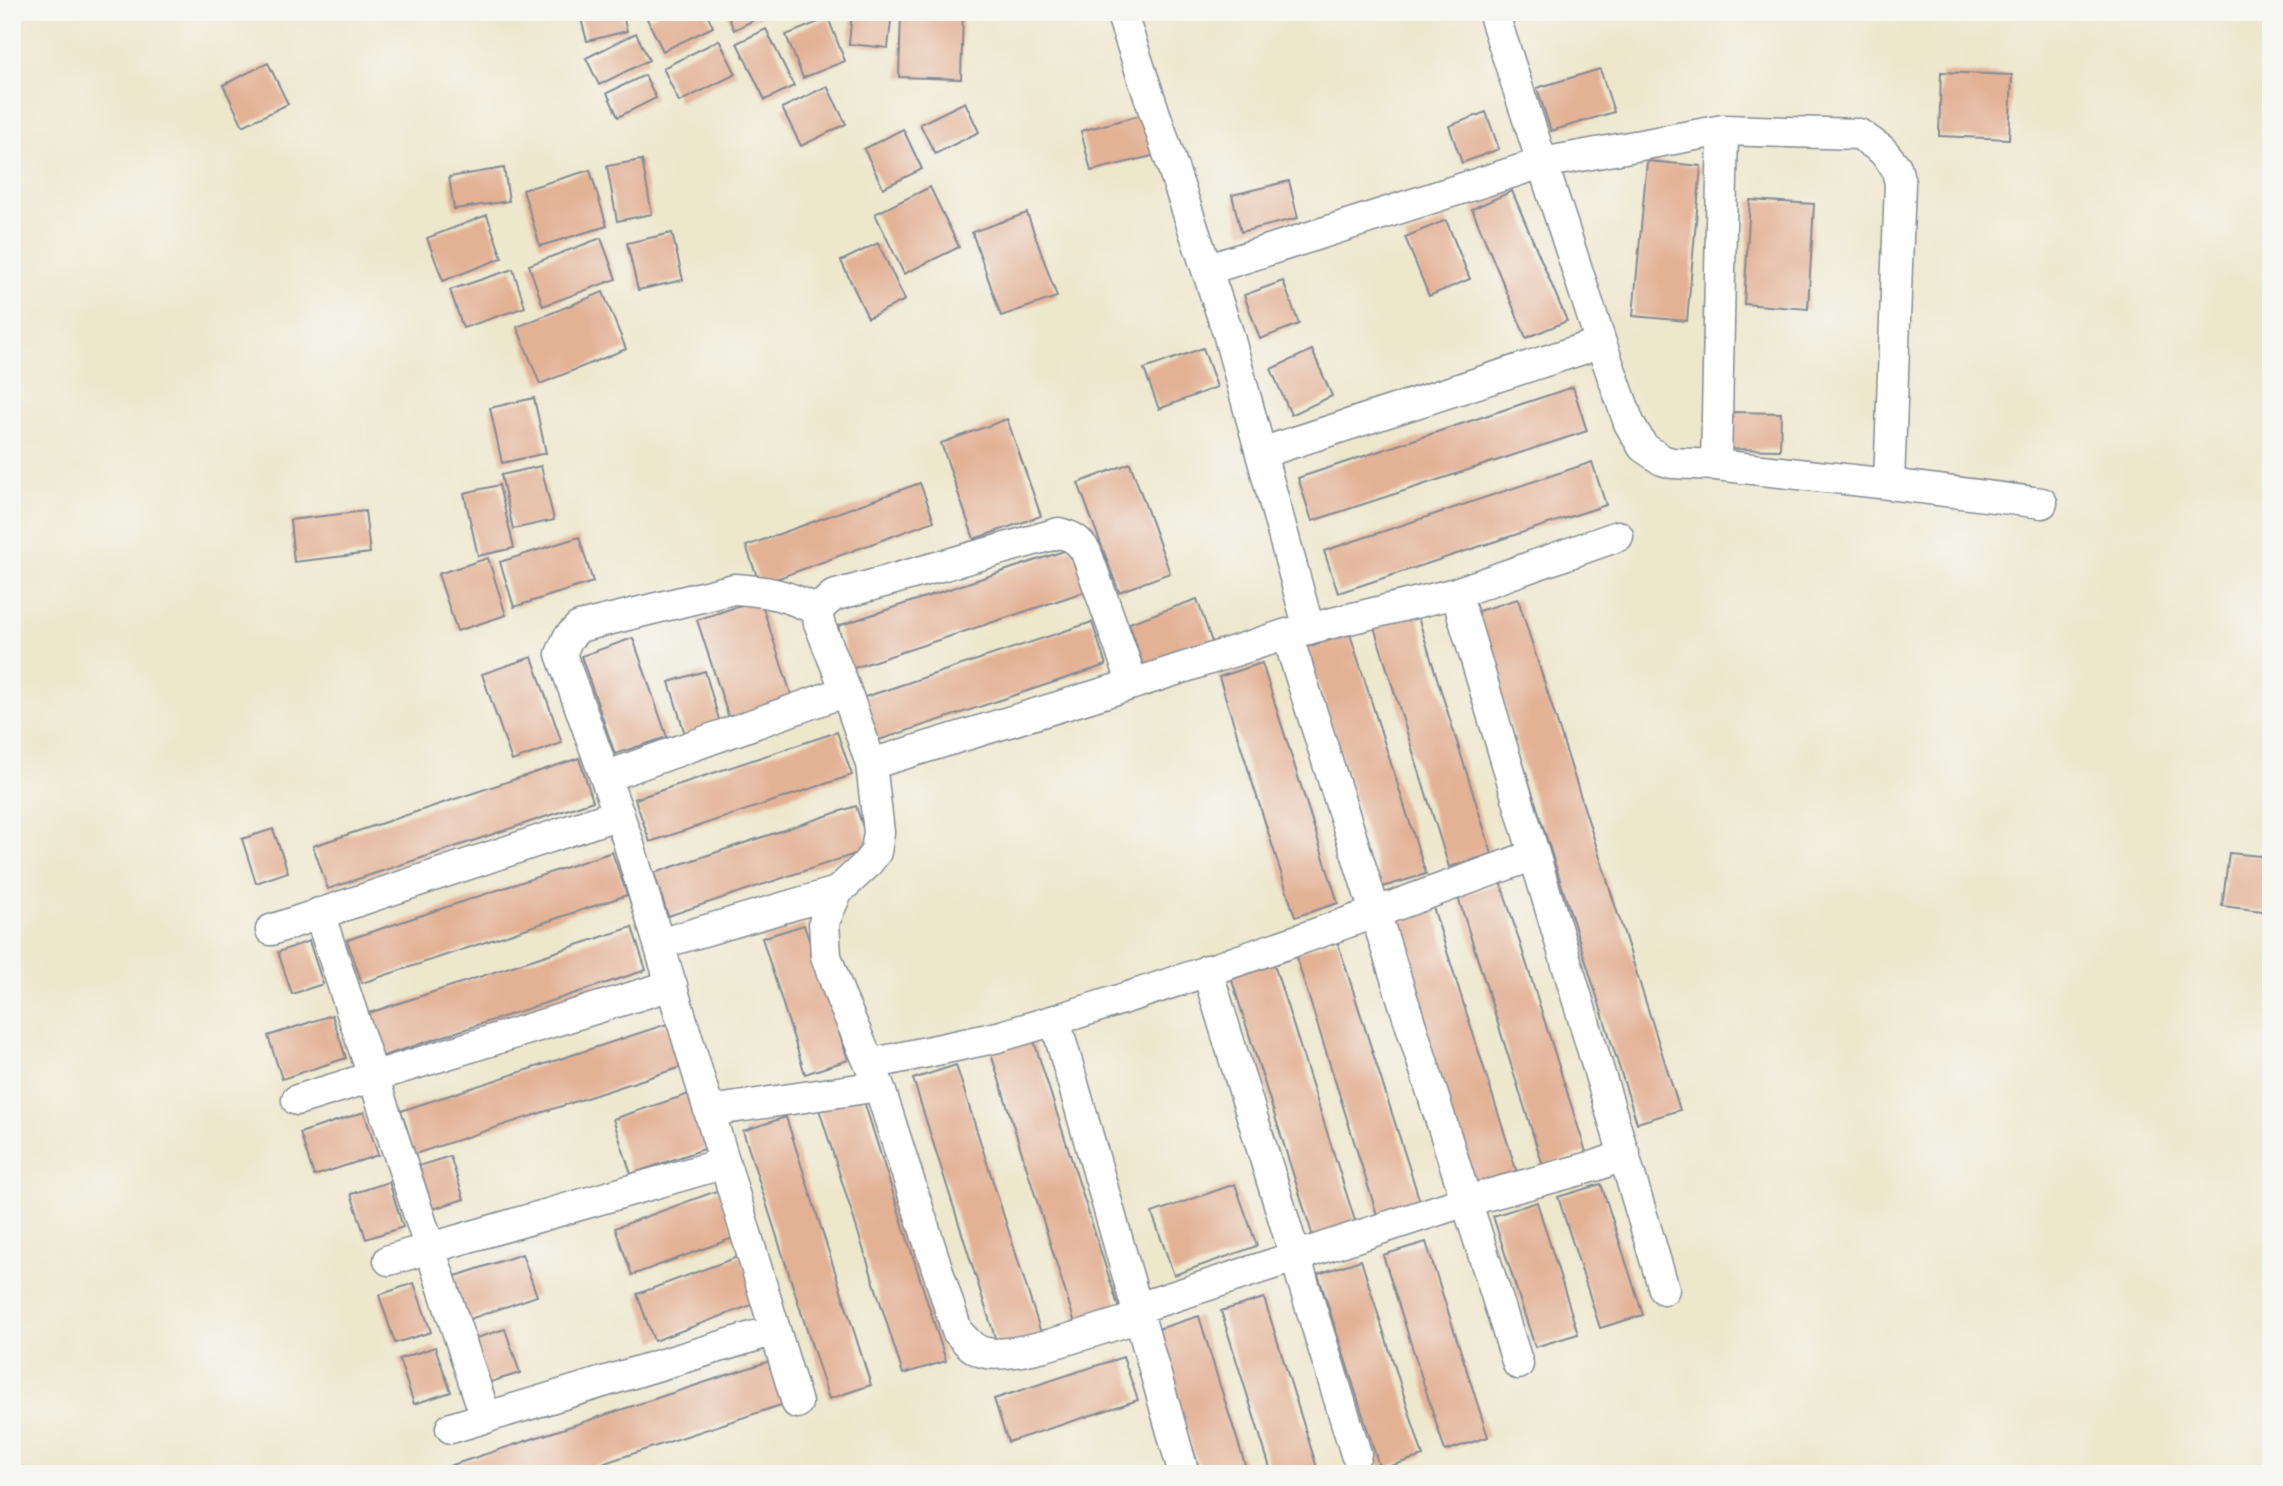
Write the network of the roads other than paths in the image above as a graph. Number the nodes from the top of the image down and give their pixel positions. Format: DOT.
graph roads {
  1 [pos="1121,12"];
  2 [pos="1493,12"];
  3 [pos="1723,130"];
  4 [pos="1542,163"];
  5 [pos="1209,269"];
  6 [pos="1601,343"];
  7 [pos="1261,453"];
  8 [pos="1716,465"];
  9 [pos="1889,484"];
  10 [pos="2042,503"];
  11 [pos="1618,536"];
  12 [pos="1456,593"];
  13 [pos="817,611"];
  14 [pos="1298,631"];
  15 [pos="1133,684"];
  16 [pos="846,691"];
  17 [pos="871,764"];
  18 [pos="605,777"];
  19 [pos="619,814"];
  20 [pos="1534,855"];
  21 [pos="837,891"];
  22 [pos="1376,913"];
  23 [pos="319,914"];
  24 [pos="271,930"];
  25 [pos="659,944"];
  26 [pos="1207,970"];
  27 [pos="672,985"];
  28 [pos="1055,1020"];
  29 [pos="875,1075"];
  30 [pos="374,1078"];
  31 [pos="297,1100"];
  32 [pos="710,1111"];
  33 [pos="1625,1155"];
  34 [pos="725,1163"];
  35 [pos="1466,1201"];
  36 [pos="430,1247"];
  37 [pos="1294,1258"];
  38 [pos="388,1259"];
  39 [pos="1664,1289"];
  40 [pos="1139,1313"];
  41 [pos="775,1330"];
  42 [pos="1518,1364"];
  43 [pos="797,1403"];
  44 [pos="486,1418"];
  45 [pos="451,1428"];
  46 [pos="1356,1454"];
  47 [pos="1184,1474"];
  1 -- 5 [label="street"];
  2 -- 4 [label="street"];
  3 -- 4 [label="street"];
  3 -- 8 [label="street"];
  3 -- 9 [label="street"];
  4 -- 5 [label="street"];
  4 -- 6 [label="street"];
  5 -- 7 [label="street"];
  6 -- 7 [label="street"];
  6 -- 8 [label="street"];
  7 -- 14 [label="street"];
  8 -- 9 [label="street"];
  9 -- 10 [label="street"];
  11 -- 12 [label="street"];
  12 -- 14 [label="street"];
  12 -- 20 [label="street"];
  13 -- 15 [label="street"];
  13 -- 16 [label="street"];
  13 -- 18 [label="street"];
  14 -- 15 [label="street"];
  14 -- 22 [label="street"];
  15 -- 17 [label="street"];
  16 -- 17 [label="street"];
  16 -- 18 [label="street"];
  17 -- 21 [label="street"];
  18 -- 19 [label="street"];
  19 -- 23 [label="street"];
  19 -- 25 [label="street"];
  20 -- 22 [label="street"];
  20 -- 33 [label="street"];
  21 -- 25 [label="street"];
  21 -- 29 [label="street"];
  22 -- 26 [label="street"];
  22 -- 35 [label="street"];
  23 -- 24 [label="street"];
  23 -- 30 [label="street"];
  25 -- 27 [label="street"];
  26 -- 28 [label="street"];
  26 -- 37 [label="street"];
  27 -- 30 [label="street"];
  27 -- 32 [label="street"];
  28 -- 29 [label="street"];
  28 -- 40 [label="street"];
  29 -- 32 [label="street"];
  29 -- 40 [label="street"];
  30 -- 31 [label="street"];
  30 -- 36 [label="street"];
  32 -- 34 [label="street"];
  33 -- 35 [label="street"];
  33 -- 39 [label="street"];
  34 -- 36 [label="street"];
  34 -- 41 [label="street"];
  35 -- 37 [label="street"];
  35 -- 42 [label="street"];
  36 -- 38 [label="street"];
  36 -- 44 [label="street"];
  37 -- 40 [label="street"];
  37 -- 46 [label="street"];
  40 -- 47 [label="street"];
  41 -- 43 [label="street"];
  41 -- 44 [label="street"];
  44 -- 45 [label="street"];
}
